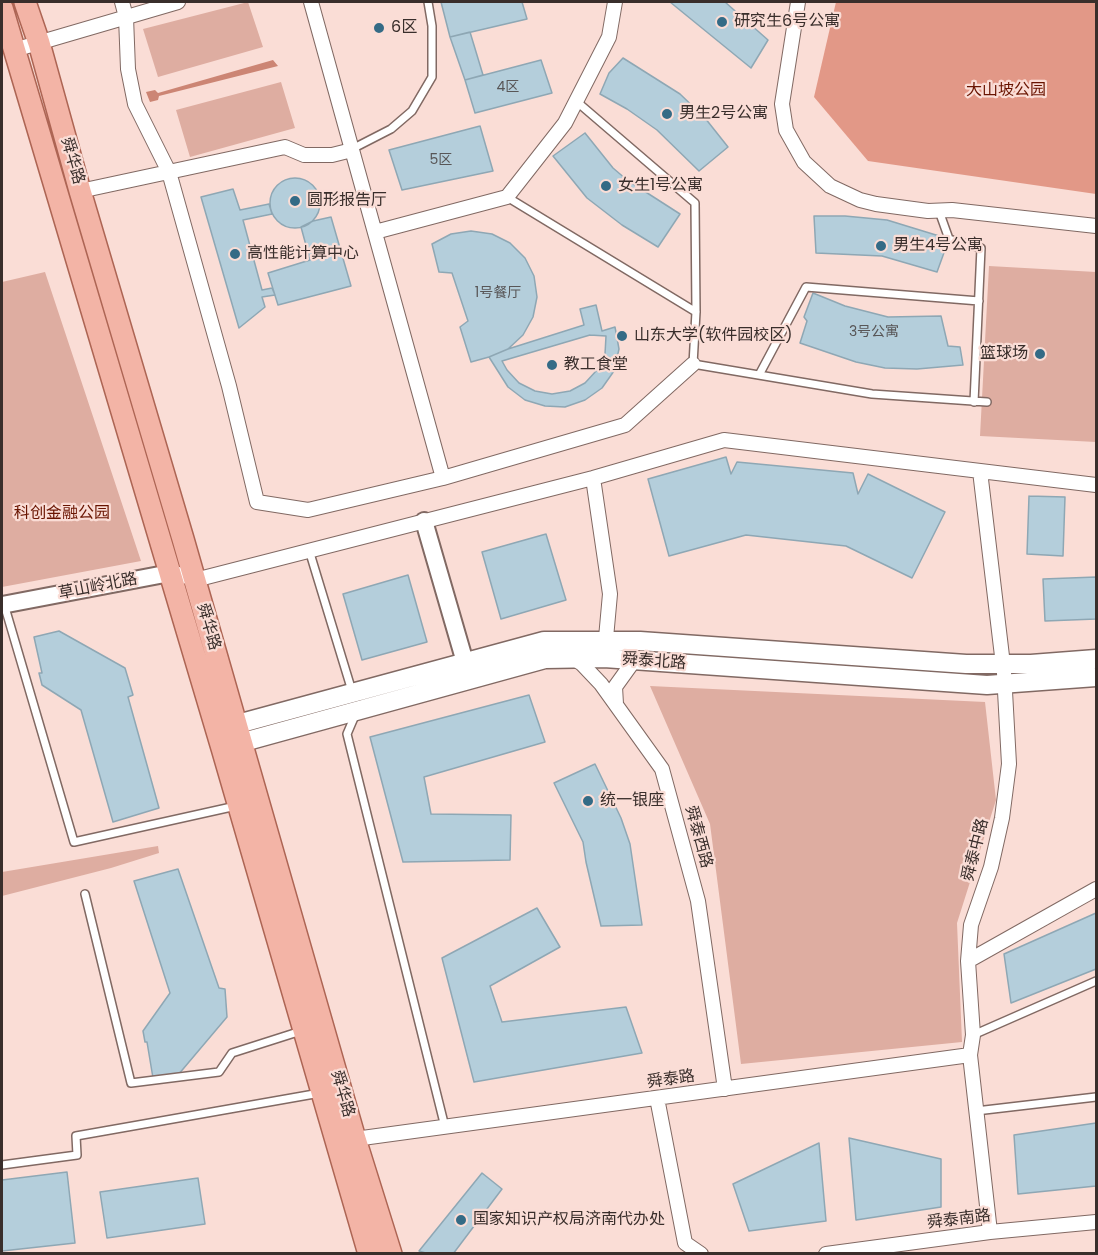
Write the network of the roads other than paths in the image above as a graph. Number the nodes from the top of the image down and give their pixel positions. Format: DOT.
graph roads {
  1 [pos="25,2"];
  2 [pos="122,2"];
  3 [pos="178,2"];
  4 [pos="311,2"];
  5 [pos="428,2"];
  6 [pos="615,2"];
  7 [pos="798,2"];
  8 [pos="2,8"];
  9 [pos="126,17"];
  10 [pos="39,43"];
  11 [pos="14,50"];
  12 [pos="576,101"];
  13 [pos="352,150"];
  14 [pos="169,172"];
  15 [pos="80,191"];
  16 [pos="507,197"];
  17 [pos="939,211"];
  18 [pos="1096,226"];
  19 [pos="375,232"];
  20 [pos="979,301"];
  21 [pos="696,312"];
  22 [pos="693,364"];
  23 [pos="759,375"];
  24 [pos="974,402"];
  25 [pos="987,402"];
  26 [pos="980,471"];
  27 [pos="443,478"];
  28 [pos="593,478"];
  29 [pos="1096,485"];
  30 [pos="424,521"];
  31 [pos="309,550"];
  32 [pos="170,573"];
  33 [pos="195,580"];
  34 [pos="3,604"];
  35 [pos="544,641"];
  36 [pos="605,650"];
  37 [pos="574,659"];
  38 [pos="1096,659"];
  39 [pos="637,661"];
  40 [pos="468,671"];
  41 [pos="1004,674"];
  42 [pos="1096,677"];
  43 [pos="355,702"];
  44 [pos="616,704"];
  45 [pos="229,736"];
  46 [pos="239,806"];
  47 [pos="1096,888"];
  48 [pos="85,894"];
  49 [pos="968,961"];
  50 [pos="1096,981"];
  51 [pos="304,1030"];
  52 [pos="973,1035"];
  53 [pos="970,1055"];
  54 [pos="725,1089"];
  55 [pos="322,1093"];
  56 [pos="1096,1096"];
  57 [pos="657,1098"];
  58 [pos="976,1111"];
  59 [pos="445,1127"];
  60 [pos="355,1139"];
  61 [pos="2,1165"];
  62 [pos="1096,1222"];
  63 [pos="990,1232"];
  64 [pos="369,1254"];
  65 [pos="391,1254"];
  66 [pos="700,1254"];
  67 [pos="825,1254"];
  1 -- 10 [label="main road, 舜华路"];
  2 -- 9 [label="street"];
  3 -- 9 [label="street"];
  4 -- 13 [label="street"];
  5 -- 13 [label="lane"];
  6 -- 12 [label="street"];
  7 -- 17 [label="street"];
  8 -- 11 [label="main road, 舜华路"];
  9 -- 10 [label="street"];
  9 -- 14 [label="street"];
  10 -- 11 [label="street"];
  10 -- 15 [label="main road, 舜华路"];
  11 -- 32 [label="main road, 舜华路"];
  12 -- 16 [label="street"];
  12 -- 21 [label="lane"];
  13 -- 14 [label="street"];
  13 -- 19 [label="street"];
  14 -- 15 [label="street"];
  14 -- 27 [label="street"];
  15 -- 33 [label="main road, 舜华路"];
  16 -- 19 [label="street"];
  16 -- 21 [label="lane"];
  17 -- 18 [label="street"];
  17 -- 20 [label="lane"];
  19 -- 27 [label="street"];
  20 -- 23 [label="lane"];
  20 -- 24 [label="lane"];
  21 -- 22 [label="lane"];
  22 -- 23 [label="lane"];
  22 -- 27 [label="street"];
  23 -- 24 [label="lane"];
  24 -- 25 [label="lane"];
  26 -- 28 [label="street"];
  26 -- 29 [label="street"];
  26 -- 41 [label="street, 舜泰中路"];
  28 -- 30 [label="street"];
  28 -- 36 [label="street"];
  30 -- 31 [label="street"];
  30 -- 40 [label="street"];
  31 -- 33 [label="street"];
  31 -- 43 [label="lane"];
  32 -- 33 [label="street, 草山岭北路"];
  32 -- 34 [label="street, 草山岭北路"];
  32 -- 45 [label="main road, 舜华路"];
  33 -- 45 [label="main road, 舜华路"];
  34 -- 46 [label="lane"];
  35 -- 36 [label="main road"];
  35 -- 37 [label="street, 舜泰西路"];
  35 -- 40 [label="main road"];
  36 -- 37 [label="main road, 舜泰北路"];
  36 -- 39 [label="main road, 舜泰北路"];
  36 -- 41 [label="main road"];
  37 -- 40 [label="main road, 舜泰北路"];
  37 -- 44 [label="street, 舜泰西路"];
  38 -- 41 [label="main road"];
  39 -- 41 [label="main road, 舜泰北路"];
  39 -- 44 [label="street"];
  40 -- 43 [label="main road, 舜泰北路"];
  41 -- 42 [label="main road, 舜泰北路"];
  41 -- 49 [label="street, 舜泰中路"];
  43 -- 45 [label="main road, 舜泰北路"];
  43 -- 59 [label="lane"];
  44 -- 54 [label="street, 舜泰西路"];
  45 -- 46 [label="main road, 舜华路"];
  45 -- 60 [label="main road, 舜华路"];
  46 -- 51 [label="main road, 舜华路"];
  47 -- 49 [label="street"];
  48 -- 51 [label="lane"];
  49 -- 52 [label="street, 舜泰中路"];
  50 -- 52 [label="lane"];
  51 -- 55 [label="main road, 舜华路"];
  52 -- 53 [label="street"];
  53 -- 54 [label="street, 舜泰路"];
  53 -- 58 [label="street"];
  54 -- 57 [label="street, 舜泰路"];
  55 -- 61 [label="lane"];
  55 -- 64 [label="main road, 舜华路"];
  56 -- 58 [label="lane"];
  57 -- 59 [label="street, 舜泰路"];
  57 -- 66 [label="street"];
  58 -- 63 [label="street"];
  59 -- 60 [label="street, 舜泰路"];
  60 -- 65 [label="main road, 舜华路"];
  62 -- 63 [label="street, 舜泰南路"];
  63 -- 67 [label="street, 舜泰南路"];
}
